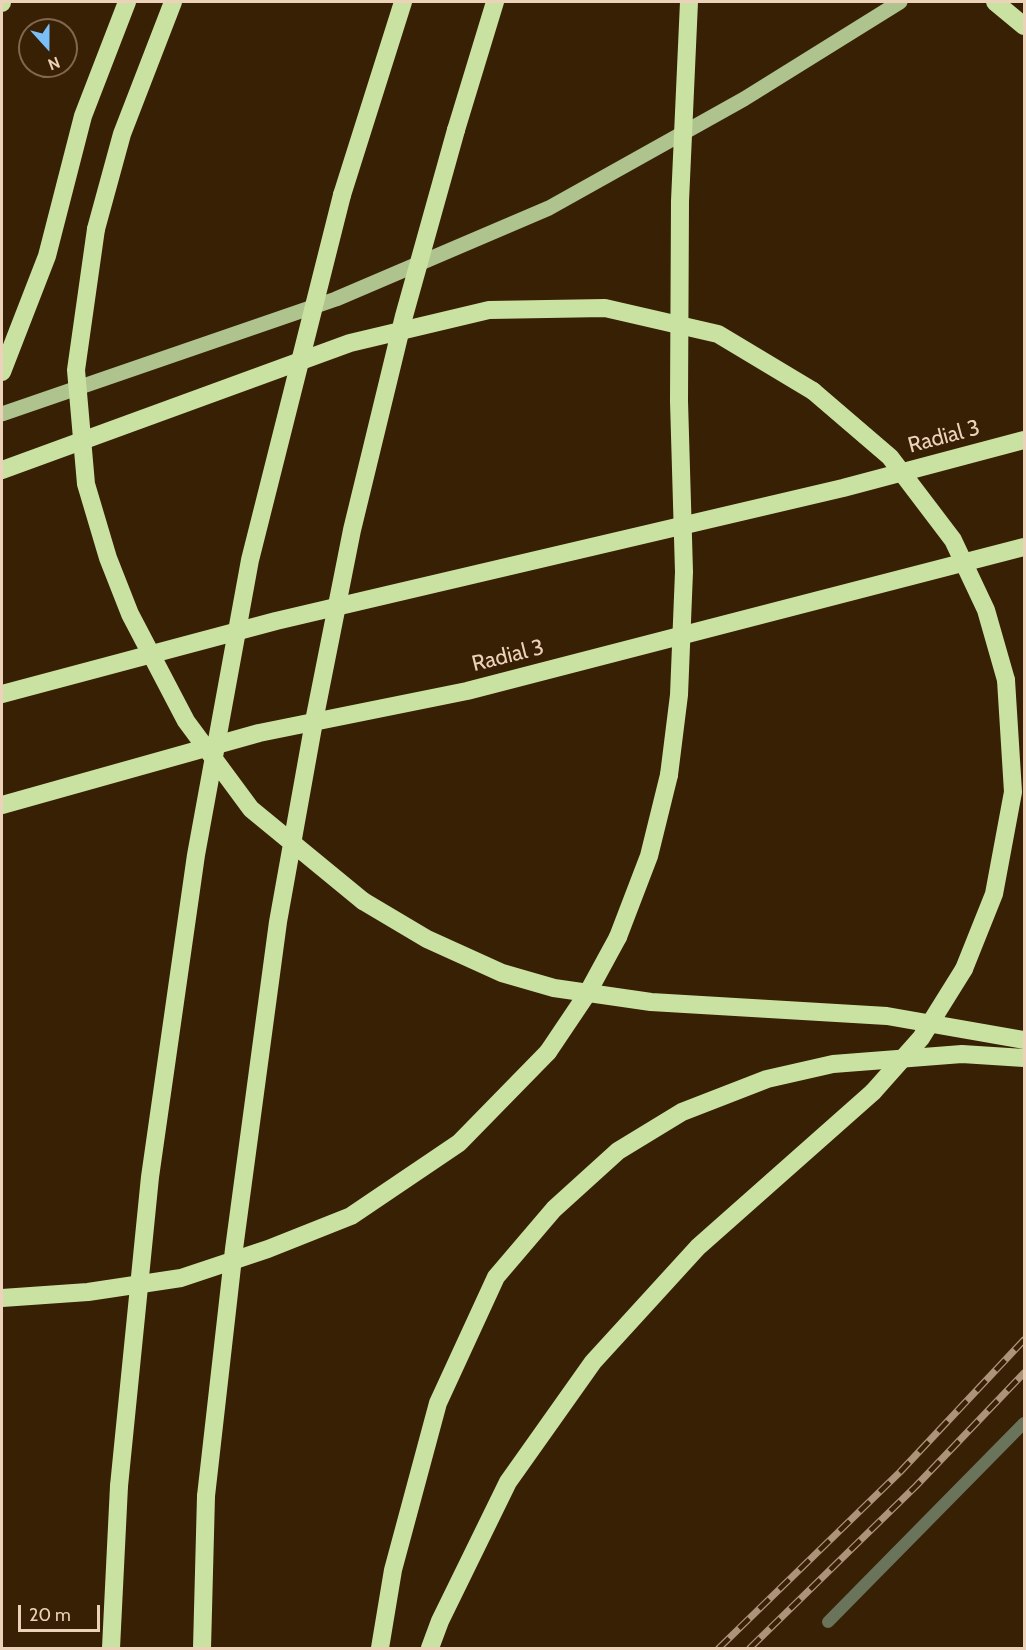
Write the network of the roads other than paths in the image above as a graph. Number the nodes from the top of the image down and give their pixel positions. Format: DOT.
graph roads {
  1 [pos="127,2"];
  2 [pos="173,2"];
  3 [pos="403,2"];
  4 [pos="495,2"];
  5 [pos="688,2"];
  6 [pos="900,2"];
  7 [pos="1001,7"];
  8 [pos="1024,26"];
  9 [pos="2,372"];
  10 [pos="2,414"];
  11 [pos="1024,440"];
  12 [pos="2,470"];
  13 [pos="1024,547"];
  14 [pos="2,694"];
  15 [pos="2,806"];
  16 [pos="1024,1040"];
  17 [pos="1024,1058"];
  18 [pos="2,1298"];
  19 [pos="1024,1423"];
  20 [pos="828,1622"];
  21 [pos="111,1648"];
  22 [pos="202,1648"];
  23 [pos="380,1648"];
  24 [pos="430,1648"];
  1 -- 9 [label="highway"];
  2 -- 16 [label="highway, bridge"];
  3 -- 21 [label="highway, bridge"];
  4 -- 22 [label="highway, bridge"];
  5 -- 18 [label="highway, bridge"];
  6 -- 10 [label="main road"];
  7 -- 8 [label="highway"];
  11 -- 14 [label="highway, Radial 3"];
  12 -- 24 [label="highway, bridge"];
  13 -- 15 [label="highway, Radial 3"];
  17 -- 23 [label="highway"];
  19 -- 20 [label="lane"];
}
